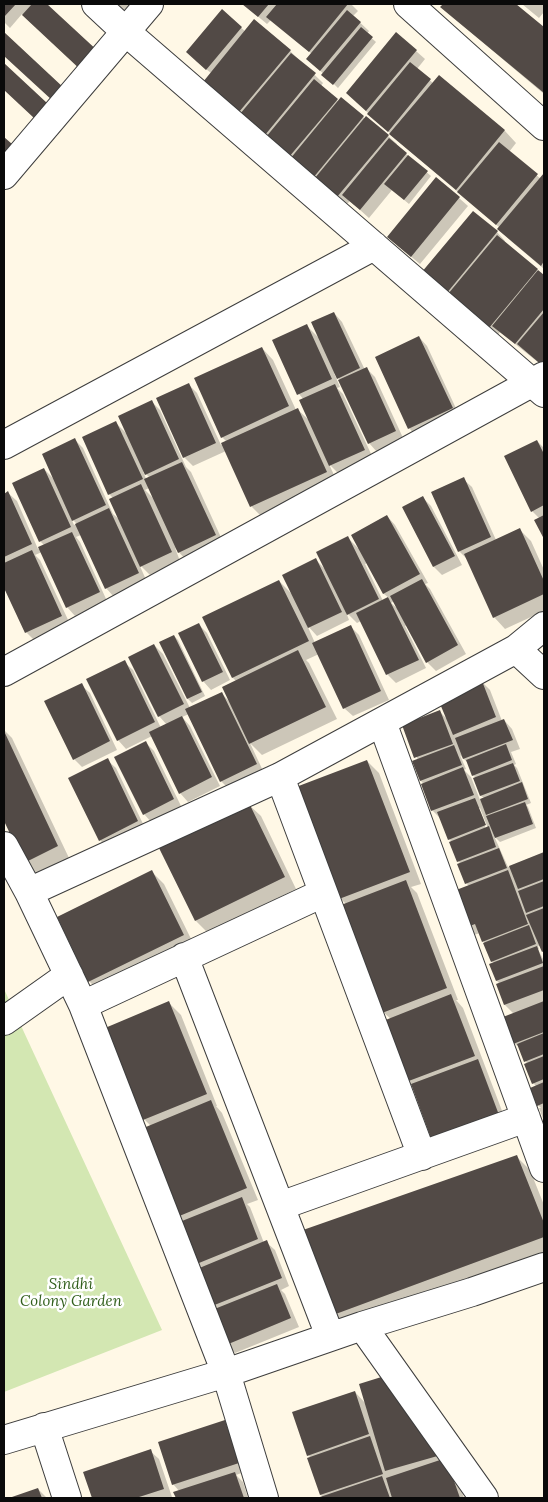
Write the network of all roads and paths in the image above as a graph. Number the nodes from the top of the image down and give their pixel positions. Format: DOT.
graph roads {
  1 [pos="96,4"];
  2 [pos="149,4"];
  3 [pos="408,4"];
  4 [pos="126,32"];
  5 [pos="544,126"];
  6 [pos="4,175"];
  7 [pos="374,246"];
  8 [pos="540,384"];
  9 [pos="4,445"];
  10 [pos="544,626"];
  11 [pos="516,649"];
  12 [pos="4,672"];
  13 [pos="544,675"];
  14 [pos="382,722"];
  15 [pos="280,777"];
  16 [pos="4,846"];
  17 [pos="29,892"];
  18 [pos="323,893"];
  19 [pos="184,957"];
  20 [pos="68,975"];
  21 [pos="83,1005"];
  22 [pos="4,1021"];
  23 [pos="526,1118"];
  24 [pos="422,1156"];
  25 [pos="544,1168"];
  26 [pos="280,1206"];
  27 [pos="544,1267"];
  28 [pos="362,1326"];
  29 [pos="330,1336"];
  30 [pos="226,1373"];
  31 [pos="44,1427"];
  32 [pos="4,1440"];
  33 [pos="67,1498"];
  34 [pos="264,1498"];
  35 [pos="484,1498"];
  1 -- 4 [label="street"];
  2 -- 4 [label="street"];
  3 -- 5 [label="street"];
  4 -- 6 [label="street"];
  4 -- 7 [label="street"];
  7 -- 8 [label="street"];
  7 -- 9 [label="street"];
  8 -- 12 [label="street"];
  10 -- 11 [label="street"];
  11 -- 13 [label="street"];
  11 -- 14 [label="street"];
  14 -- 15 [label="street"];
  14 -- 23 [label="street"];
  15 -- 17 [label="street"];
  15 -- 18 [label="street"];
  16 -- 17 [label="street"];
  17 -- 20 [label="street"];
  18 -- 19 [label="street"];
  18 -- 24 [label="street"];
  19 -- 21 [label="street"];
  19 -- 26 [label="street"];
  20 -- 21 [label="street"];
  20 -- 22 [label="street"];
  21 -- 30 [label="street"];
  23 -- 24 [label="street"];
  23 -- 25 [label="street"];
  24 -- 26 [label="street"];
  26 -- 29 [label="street"];
  27 -- 28 [label="street"];
  28 -- 29 [label="street"];
  28 -- 35 [label="street"];
  29 -- 30 [label="street"];
  30 -- 31 [label="street"];
  30 -- 34 [label="street"];
  31 -- 32 [label="street"];
  31 -- 33 [label="street"];
}
